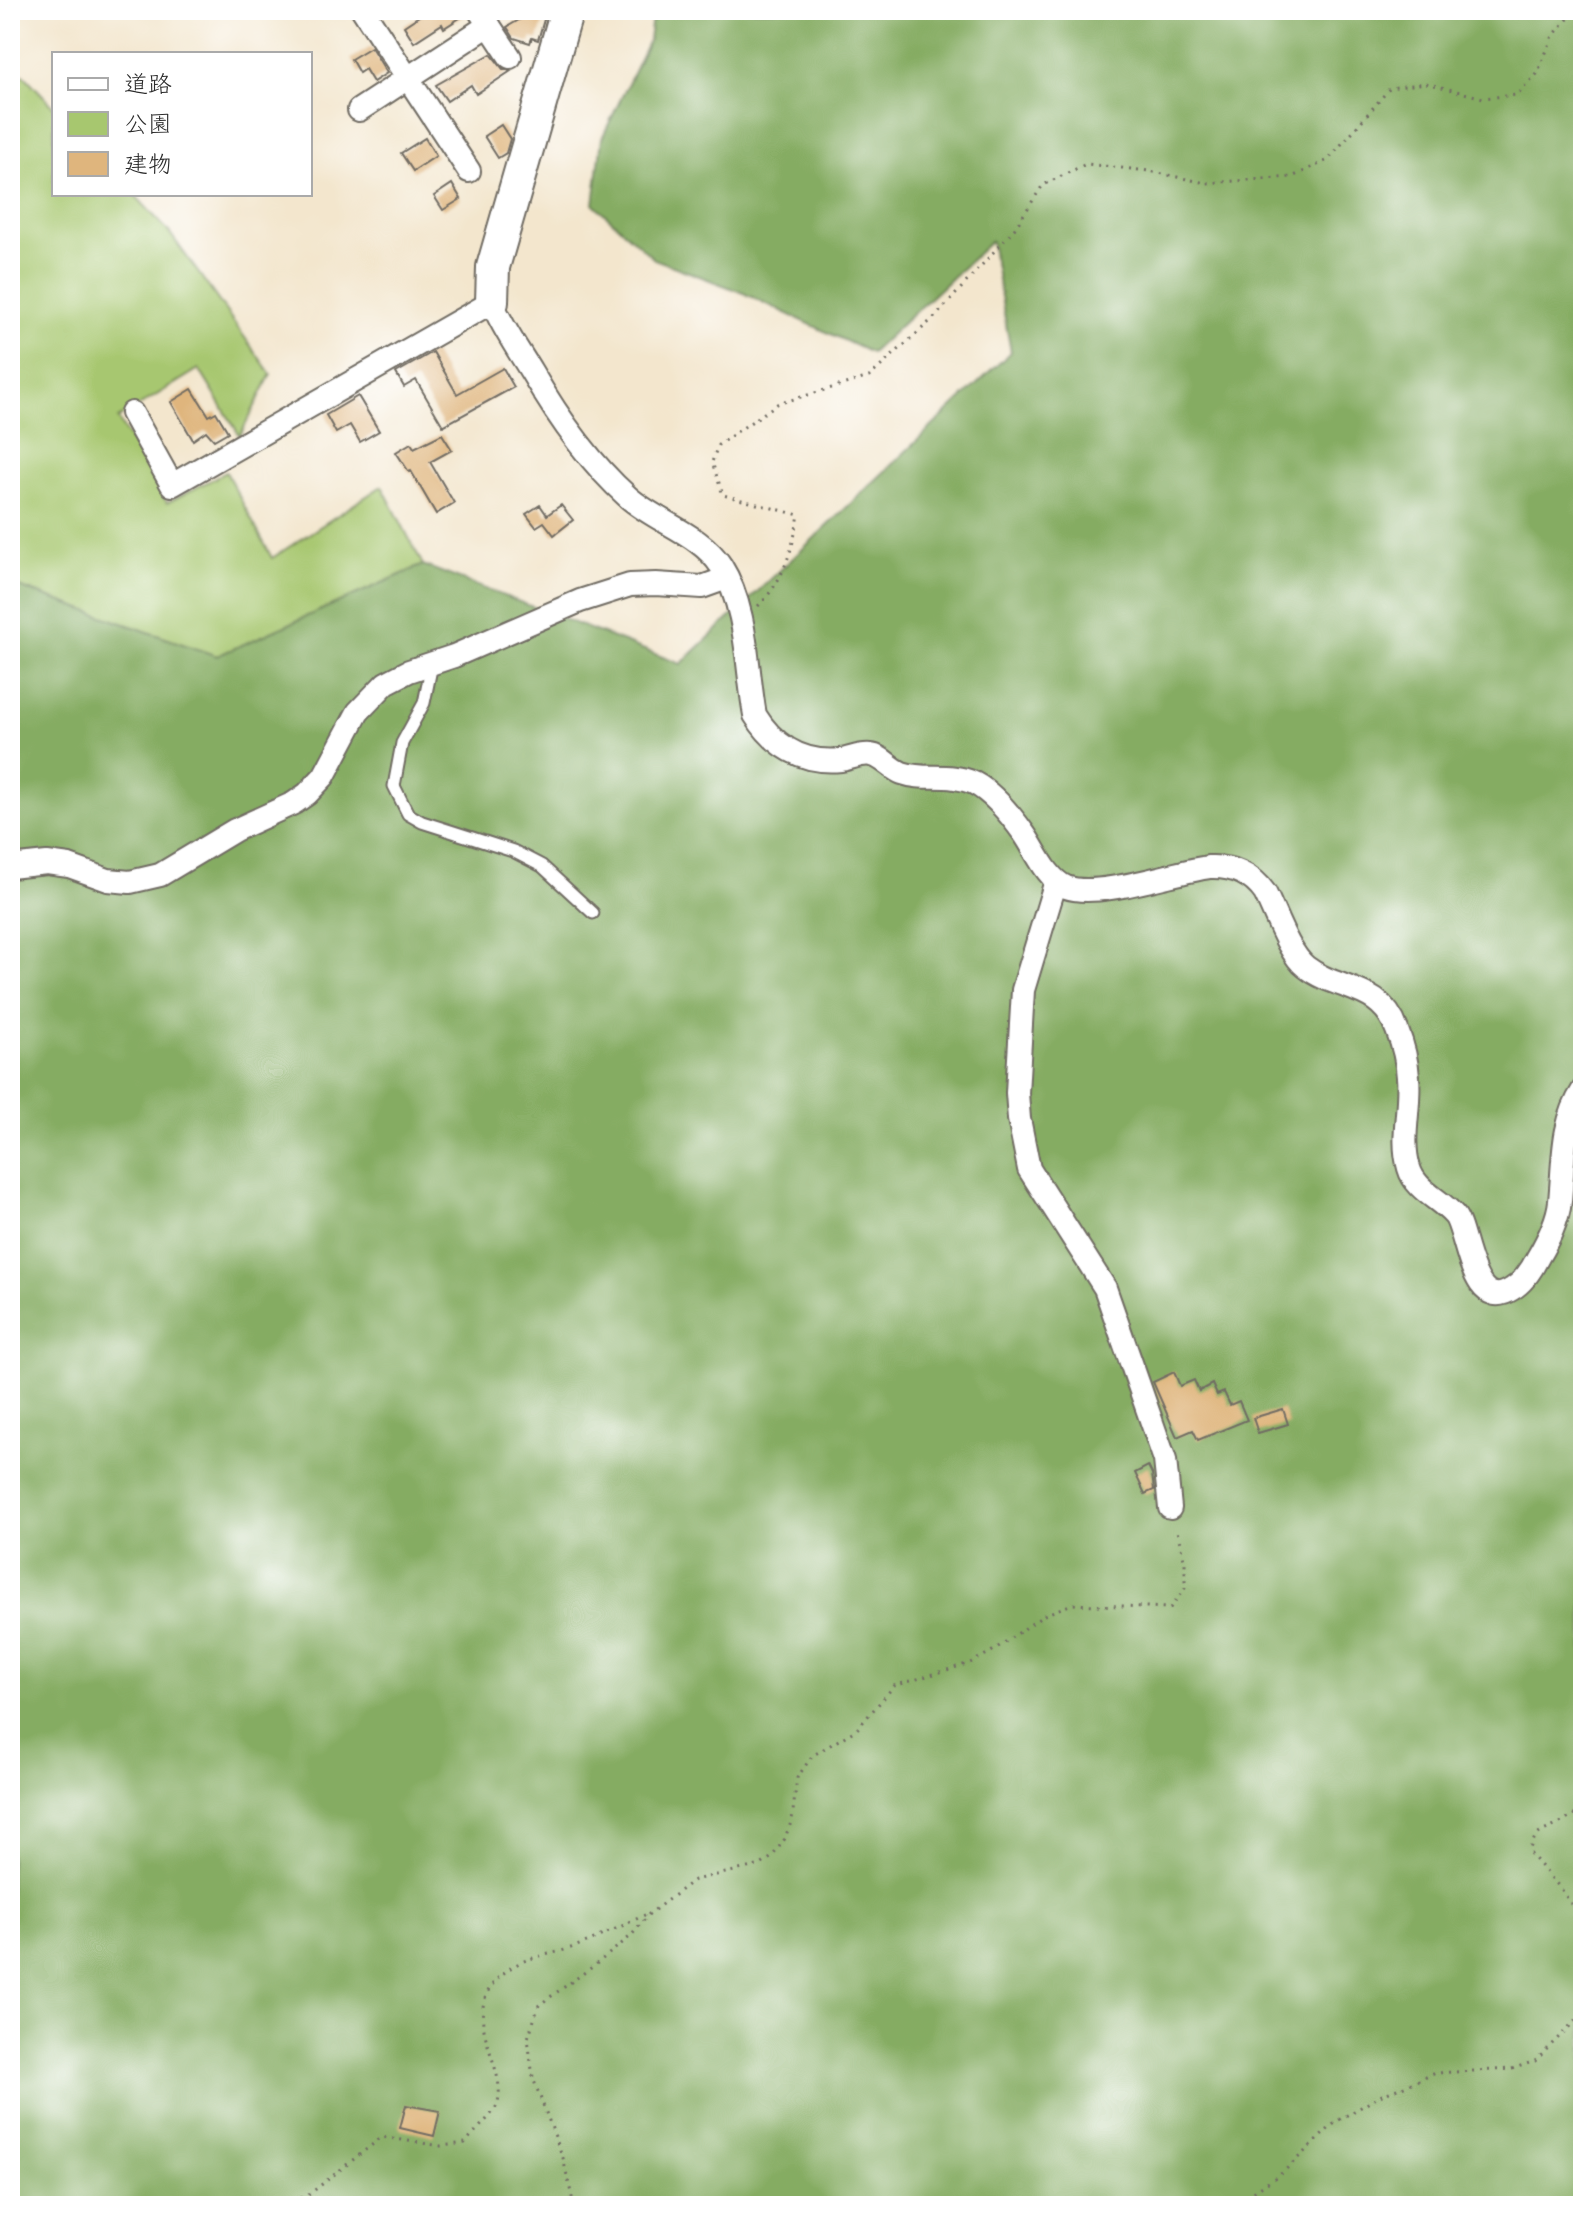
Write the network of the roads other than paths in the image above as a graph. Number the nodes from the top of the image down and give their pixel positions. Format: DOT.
graph roads {
  1 [pos="363,10"];
  2 [pos="567,10"];
  3 [pos="484,18"];
  4 [pos="510,57"];
  5 [pos="408,78"];
  6 [pos="359,110"];
  7 [pos="469,171"];
  8 [pos="492,302"];
  9 [pos="132,413"];
  10 [pos="727,578"];
  11 [pos="432,663"];
  12 [pos="10,867"];
  13 [pos="1056,881"];
  14 [pos="593,913"];
  15 [pos="1583,1090"];
  16 [pos="1170,1508"];
  1 -- 5 [label="street"];
  2 -- 8 [label="street"];
  3 -- 4 [label="street"];
  3 -- 5 [label="street"];
  5 -- 6 [label="street"];
  5 -- 7 [label="street"];
  8 -- 9 [label="street"];
  8 -- 10 [label="street"];
  10 -- 11 [label="street"];
  10 -- 13 [label="street"];
  11 -- 12 [label="street"];
  11 -- 14 [label="lane"];
  13 -- 15 [label="street"];
  13 -- 16 [label="street"];
}
